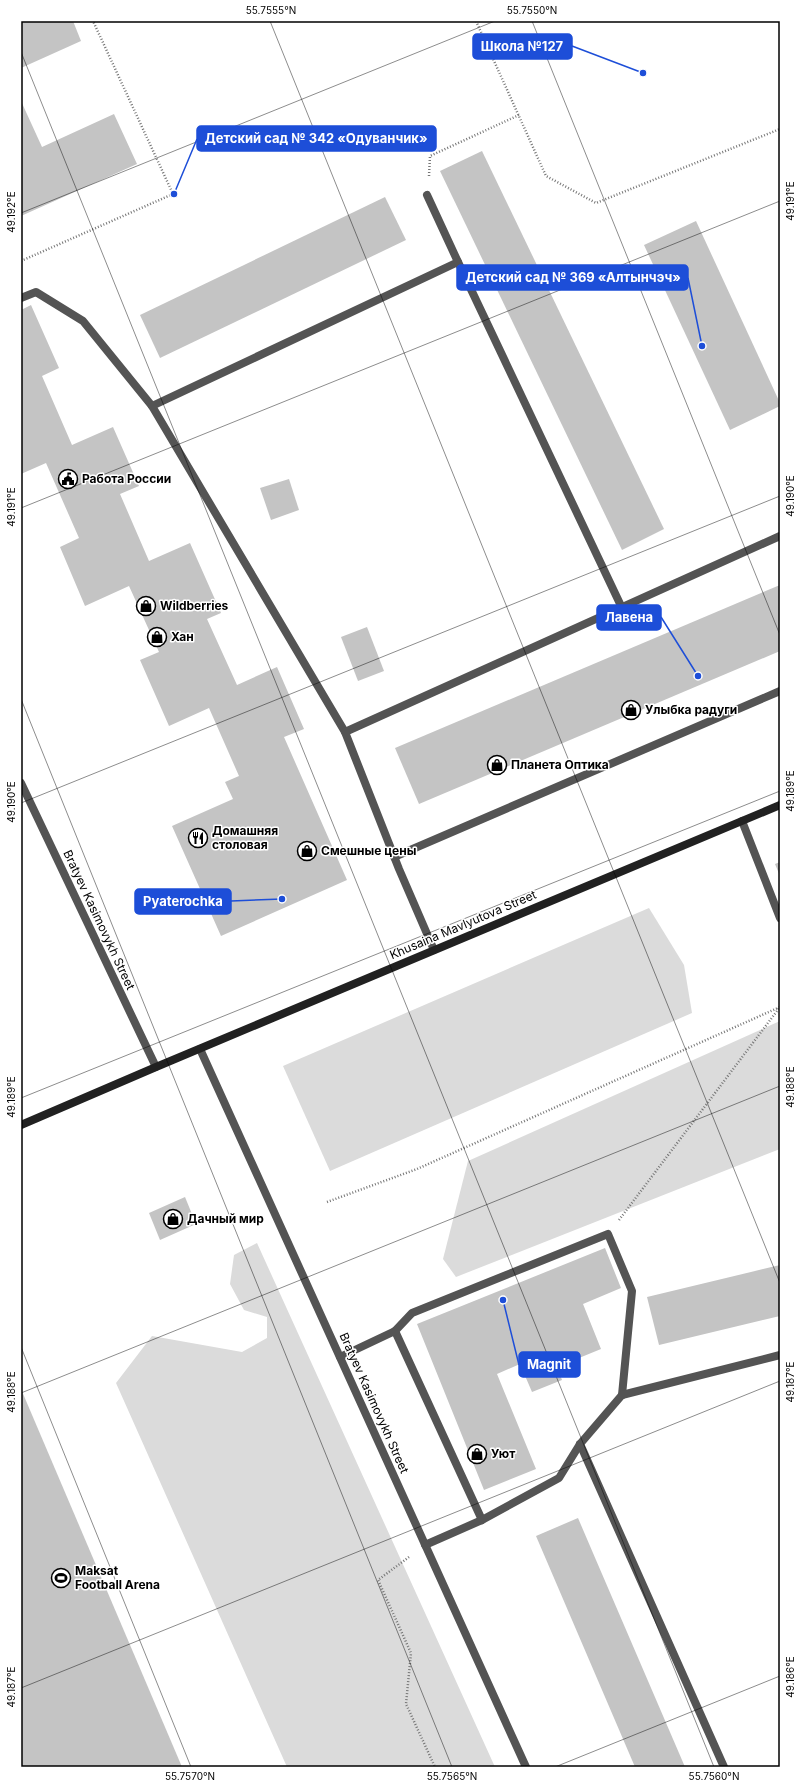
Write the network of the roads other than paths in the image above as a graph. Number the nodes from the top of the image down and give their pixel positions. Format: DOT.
graph roads {
  1 [pos="427,195"];
  2 [pos="458,262"];
  3 [pos="21,298"];
  4 [pos="152,406"];
  5 [pos="780,536"];
  6 [pos="622,608"];
  7 [pos="780,691"];
  8 [pos="345,732"];
  9 [pos="21,783"];
  10 [pos="780,805"];
  11 [pos="742,821"];
  12 [pos="394,857"];
  13 [pos="780,918"];
  14 [pos="434,950"];
  15 [pos="200,1049"];
  16 [pos="156,1067"];
  17 [pos="21,1125"];
  18 [pos="395,1331"];
  19 [pos="780,1356"];
  20 [pos="340,1357"];
  21 [pos="622,1395"];
  22 [pos="580,1444"];
  23 [pos="482,1520"];
  24 [pos="425,1545"];
  25 [pos="526,1767"];
  26 [pos="724,1767"];
  1 -- 2 [label="street"];
  2 -- 4 [label="street"];
  2 -- 6 [label="street"];
  3 -- 4 [label="street"];
  4 -- 8 [label="street"];
  5 -- 6 [label="street"];
  6 -- 8 [label="street"];
  7 -- 12 [label="street"];
  8 -- 12 [label="street"];
  9 -- 16 [label="street, Bratyev Kasimovykh Street"];
  10 -- 11 [label="street, Khusaina Mavlyutova Street"];
  11 -- 13 [label="street"];
  11 -- 14 [label="street, Khusaina Mavlyutova Street"];
  12 -- 14 [label="street"];
  14 -- 15 [label="street, Khusaina Mavlyutova Street"];
  15 -- 16 [label="street, Khusaina Mavlyutova Street"];
  15 -- 20 [label="street, Bratyev Kasimovykh Street"];
  16 -- 17 [label="street, Khusaina Mavlyutova Street"];
  18 -- 20 [label="street"];
  18 -- 21 [label="street"];
  18 -- 23 [label="street"];
  19 -- 21 [label="street"];
  20 -- 24 [label="street, Bratyev Kasimovykh Street"];
  21 -- 22 [label="street"];
  22 -- 23 [label="street"];
  22 -- 26 [label="street"];
  23 -- 24 [label="street"];
  24 -- 25 [label="street, Bratyev Kasimovykh Street"];
}
